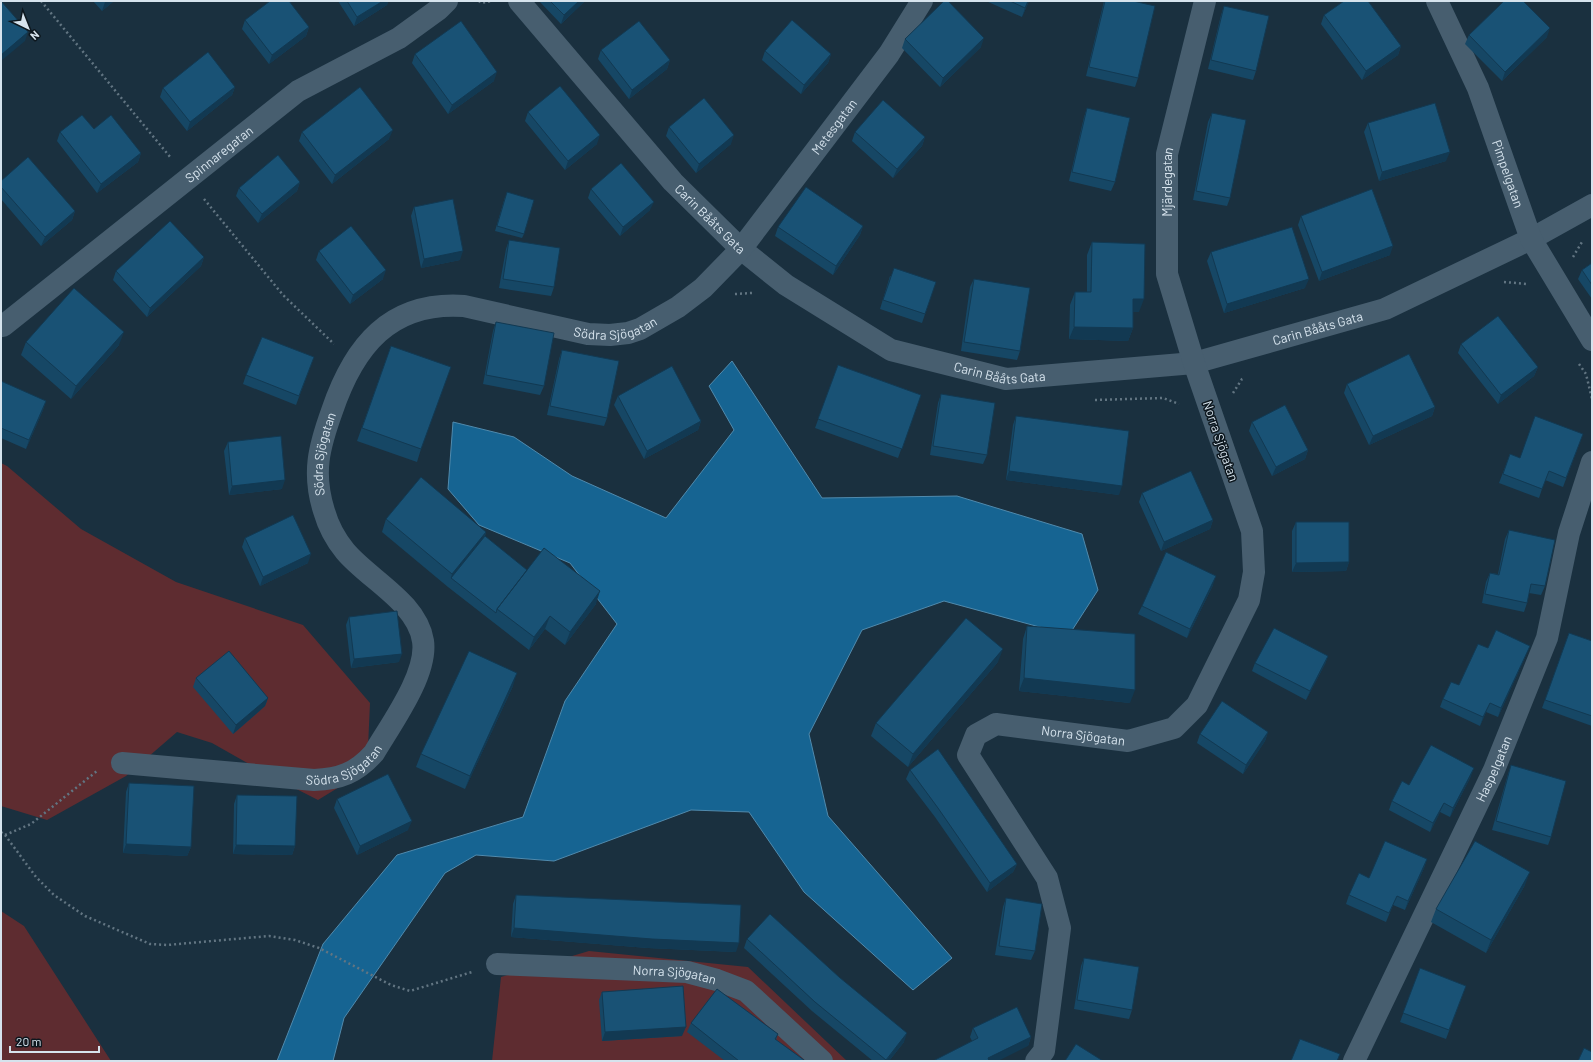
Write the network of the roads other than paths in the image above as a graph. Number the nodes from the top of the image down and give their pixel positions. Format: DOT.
graph roads {
  1 [pos="447,1"];
  2 [pos="519,1"];
  3 [pos="922,1"];
  4 [pos="1205,1"];
  5 [pos="1437,1"];
  6 [pos="1592,205"];
  7 [pos="1531,239"];
  8 [pos="741,249"];
  9 [pos="2,326"];
  10 [pos="1592,340"];
  11 [pos="1194,362"];
  12 [pos="1592,462"];
  13 [pos="122,763"];
  14 [pos="497,964"];
  15 [pos="822,1061"];
  16 [pos="1036,1061"];
  17 [pos="1354,1061"];
  1 -- 9 [label="street, Spinnaregatan"];
  2 -- 8 [label="street, Carin Bååts Gata"];
  3 -- 8 [label="street, Metesgatan"];
  4 -- 11 [label="street, Mjärdegatan"];
  5 -- 7 [label="street, Pimpelgatan"];
  6 -- 7 [label="street, Carin Bååts Gata"];
  7 -- 10 [label="street, Pimpelgatan"];
  7 -- 11 [label="street, Carin Bååts Gata"];
  8 -- 11 [label="street, Carin Bååts Gata"];
  8 -- 13 [label="street, Södra Sjögatan"];
  11 -- 16 [label="street, Norra Sjögatan"];
  12 -- 17 [label="street, Haspelgatan"];
  14 -- 15 [label="street, Norra Sjögatan"];
}
